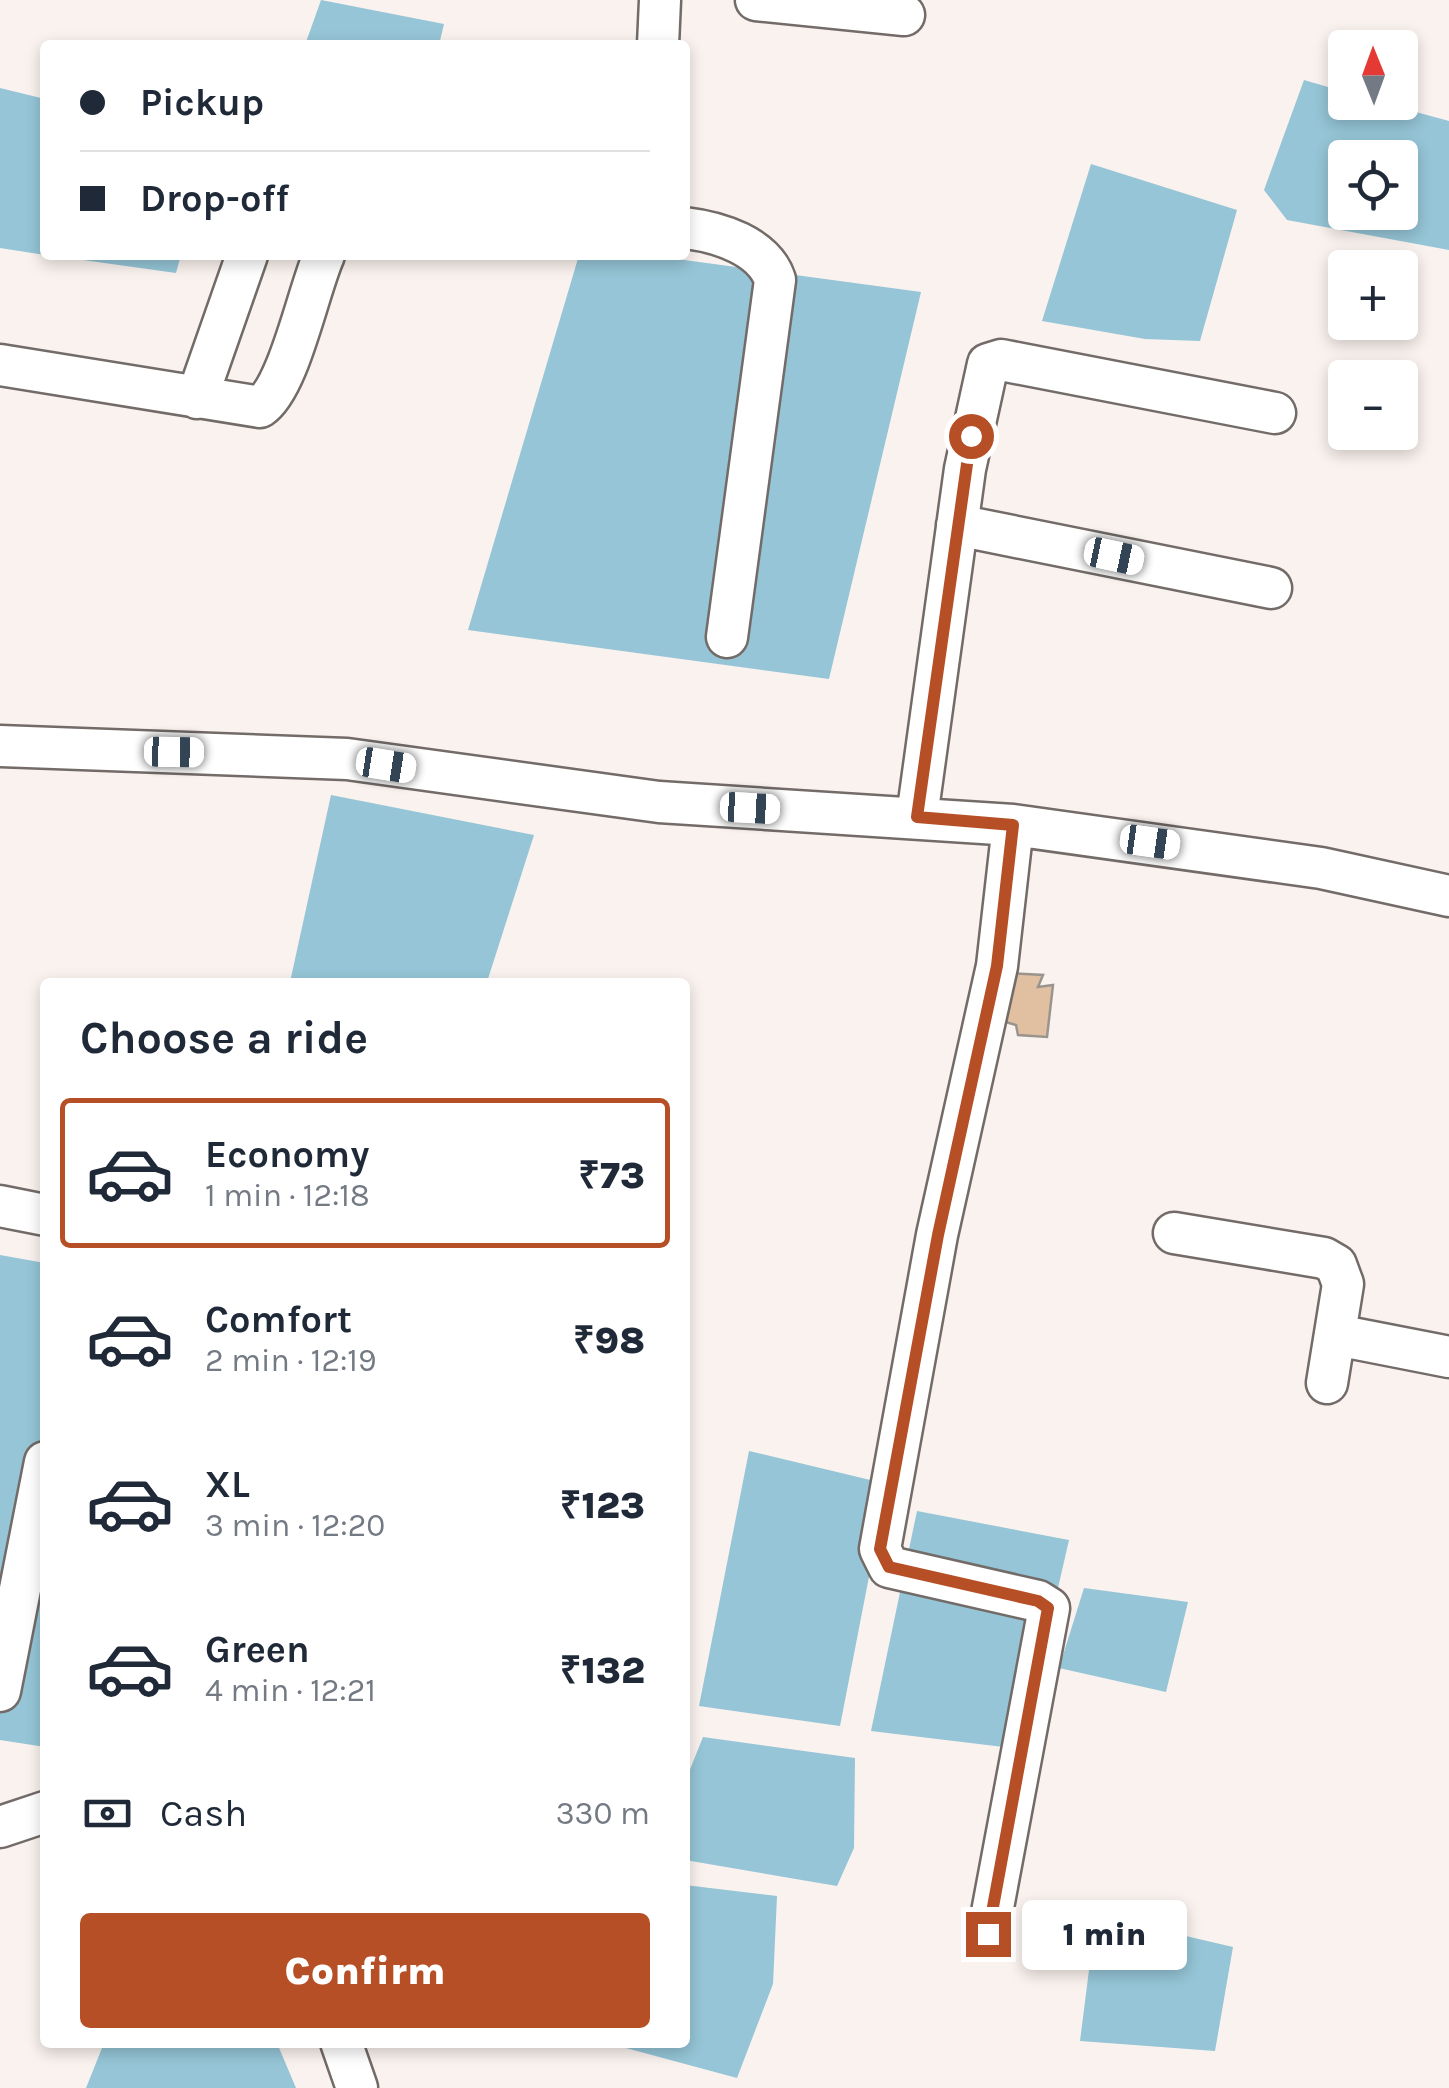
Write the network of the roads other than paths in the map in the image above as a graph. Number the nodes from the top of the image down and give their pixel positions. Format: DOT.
graph roads {
  1 [pos="660,0"];
  2 [pos="782,1"];
  3 [pos="904,16"];
  4 [pos="658,40"];
  5 [pos="690,230"];
  6 [pos="244,260"];
  7 [pos="322,260"];
  8 [pos="0,365"];
  9 [pos="197,398"];
  10 [pos="1274,414"];
  11 [pos="957,525"];
  12 [pos="1270,588"];
  13 [pos="727,637"];
  14 [pos="0,746"];
  15 [pos="917,817"];
  16 [pos="1013,825"];
  17 [pos="1449,896"];
  18 [pos="0,1206"];
  19 [pos="40,1214"];
  20 [pos="1174,1233"];
  21 [pos="1336,1335"];
  22 [pos="1449,1356"];
  23 [pos="1327,1383"];
  24 [pos="40,1487"];
  25 [pos="0,1690"];
  26 [pos="40,1812"];
  27 [pos="2,1816"];
  28 [pos="988,1934"];
  1 -- 4 [label="street"];
  2 -- 3 [label="street"];
  5 -- 13 [label="street"];
  6 -- 9 [label="street"];
  7 -- 9 [label="street"];
  8 -- 9 [label="street"];
  10 -- 11 [label="street"];
  11 -- 12 [label="street"];
  11 -- 15 [label="street"];
  14 -- 15 [label="street"];
  15 -- 16 [label="street"];
  16 -- 17 [label="street"];
  16 -- 28 [label="street"];
  18 -- 19 [label="street"];
  20 -- 21 [label="street"];
  21 -- 22 [label="street"];
  21 -- 23 [label="street"];
  24 -- 25 [label="street"];
  26 -- 27 [label="street"];
}
